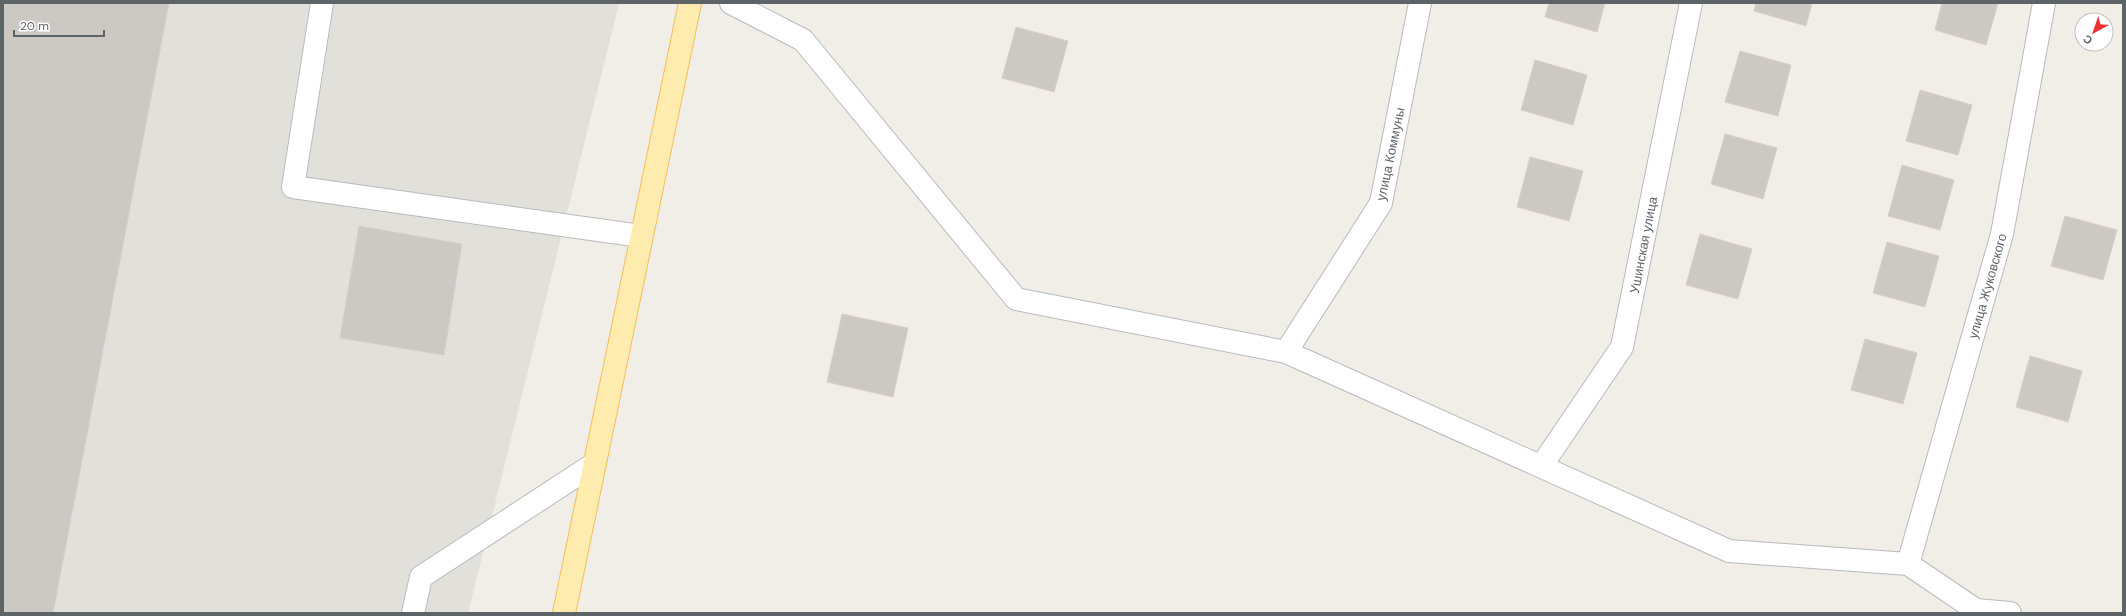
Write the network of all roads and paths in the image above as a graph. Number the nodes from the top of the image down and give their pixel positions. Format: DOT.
graph roads {
  1 [pos="322,3"];
  2 [pos="690,3"];
  3 [pos="731,3"];
  4 [pos="1420,3"];
  5 [pos="1691,3"];
  6 [pos="2044,3"];
  7 [pos="641,236"];
  8 [pos="1286,352"];
  9 [pos="594,464"];
  10 [pos="1542,465"];
  11 [pos="1908,564"];
  12 [pos="413,613"];
  13 [pos="564,613"];
  14 [pos="2010,613"];
  1 -- 7 [label="street"];
  2 -- 7 [label="main road"];
  3 -- 8 [label="street"];
  4 -- 8 [label="street, улица Коммуны"];
  5 -- 10 [label="street, Ушинская улица"];
  6 -- 11 [label="street, улица Жуковского"];
  7 -- 9 [label="main road"];
  8 -- 10 [label="street"];
  9 -- 12 [label="street"];
  9 -- 13 [label="main road"];
  10 -- 11 [label="street"];
  11 -- 14 [label="street"];
}
